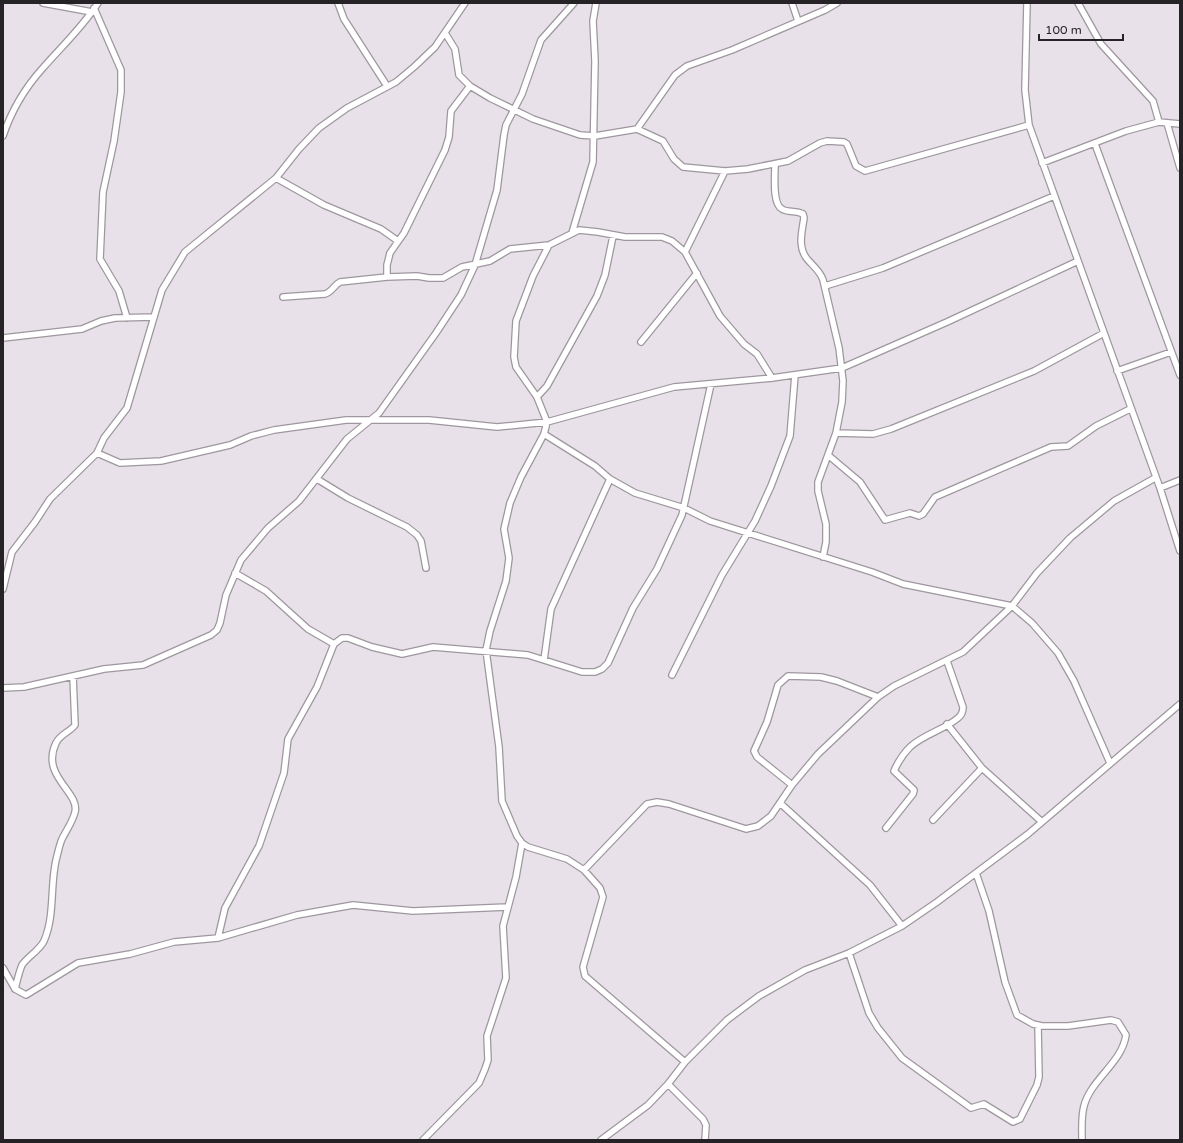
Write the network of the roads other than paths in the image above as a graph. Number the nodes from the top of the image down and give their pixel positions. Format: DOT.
graph roads {
  1 [pos="43,3"];
  2 [pos="338,3"];
  3 [pos="465,3"];
  4 [pos="574,3"];
  5 [pos="596,3"];
  6 [pos="792,3"];
  7 [pos="837,3"];
  8 [pos="1027,3"];
  9 [pos="1078,3"];
  10 [pos="94,8"];
  11 [pos="798,21"];
  12 [pos="445,33"];
  13 [pos="387,86"];
  14 [pos="470,86"];
  15 [pos="513,110"];
  16 [pos="1159,122"];
  17 [pos="1167,123"];
  18 [pos="1180,124"];
  19 [pos="1028,125"];
  20 [pos="637,129"];
  21 [pos="3,136"];
  22 [pos="595,136"];
  23 [pos="1095,144"];
  24 [pos="1042,163"];
  25 [pos="774,165"];
  26 [pos="1180,168"];
  27 [pos="726,171"];
  28 [pos="276,178"];
  29 [pos="1054,196"];
  30 [pos="572,233"];
  31 [pos="613,236"];
  32 [pos="398,241"];
  33 [pos="549,245"];
  34 [pos="685,252"];
  35 [pos="1078,261"];
  36 [pos="475,265"];
  37 [pos="697,273"];
  38 [pos="387,277"];
  39 [pos="825,286"];
  40 [pos="283,297"];
  41 [pos="153,317"];
  42 [pos="127,318"];
  43 [pos="1104,333"];
  44 [pos="3,338"];
  45 [pos="641,342"];
  46 [pos="1171,352"];
  47 [pos="842,368"];
  48 [pos="1117,371"];
  49 [pos="795,375"];
  50 [pos="1180,375"];
  51 [pos="772,378"];
  52 [pos="711,384"];
  53 [pos="537,397"];
  54 [pos="1130,409"];
  55 [pos="372,420"];
  56 [pos="547,422"];
  57 [pos="836,433"];
  58 [pos="544,434"];
  59 [pos="97,453"];
  60 [pos="828,455"];
  61 [pos="1155,478"];
  62 [pos="317,479"];
  63 [pos="610,479"];
  64 [pos="1180,480"];
  65 [pos="1160,488"];
  66 [pos="684,508"];
  67 [pos="748,534"];
  68 [pos="1180,551"];
  69 [pos="823,557"];
  70 [pos="426,568"];
  71 [pos="235,573"];
  72 [pos="5,576"];
  73 [pos="3,589"];
  74 [pos="1012,606"];
  75 [pos="334,644"];
  76 [pos="486,650"];
  77 [pos="544,660"];
  78 [pos="947,662"];
  79 [pos="672,675"];
  80 [pos="73,676"];
  81 [pos="3,688"];
  82 [pos="878,696"];
  83 [pos="1180,704"];
  84 [pos="947,724"];
  85 [pos="1110,763"];
  86 [pos="982,768"];
  87 [pos="792,785"];
  88 [pos="780,803"];
  89 [pos="933,820"];
  90 [pos="1042,822"];
  91 [pos="886,828"];
  92 [pos="522,843"];
  93 [pos="584,870"];
  94 [pos="976,873"];
  95 [pos="507,907"];
  96 [pos="902,926"];
  97 [pos="218,938"];
  98 [pos="849,953"];
  99 [pos="3,968"];
  100 [pos="15,989"];
  101 [pos="1038,1025"];
  102 [pos="685,1062"];
  103 [pos="668,1084"];
  104 [pos="423,1140"];
  105 [pos="601,1140"];
  106 [pos="705,1140"];
  107 [pos="1082,1140"];
  1 -- 10 [label="street"];
  2 -- 13 [label="street"];
  3 -- 12 [label="street"];
  4 -- 15 [label="street"];
  5 -- 22 [label="street"];
  6 -- 11 [label="street"];
  7 -- 11 [label="street"];
  8 -- 19 [label="street"];
  9 -- 16 [label="street"];
  10 -- 21 [label="street"];
  10 -- 42 [label="street"];
  11 -- 20 [label="street"];
  12 -- 13 [label="street"];
  12 -- 14 [label="street"];
  13 -- 28 [label="street"];
  14 -- 15 [label="street"];
  14 -- 32 [label="street"];
  15 -- 22 [label="street"];
  15 -- 36 [label="street"];
  16 -- 17 [label="street"];
  16 -- 23 [label="street"];
  17 -- 18 [label="street"];
  17 -- 26 [label="street"];
  19 -- 24 [label="street"];
  19 -- 25 [label="street"];
  20 -- 22 [label="street"];
  20 -- 27 [label="street"];
  22 -- 30 [label="street"];
  23 -- 24 [label="street"];
  23 -- 46 [label="street"];
  24 -- 29 [label="street"];
  25 -- 27 [label="street"];
  25 -- 39 [label="street"];
  27 -- 34 [label="street"];
  28 -- 32 [label="street"];
  28 -- 41 [label="street"];
  29 -- 35 [label="street"];
  29 -- 39 [label="street"];
  30 -- 31 [label="street"];
  30 -- 33 [label="street"];
  31 -- 34 [label="street"];
  31 -- 53 [label="street"];
  32 -- 38 [label="street"];
  33 -- 36 [label="street"];
  33 -- 53 [label="street"];
  34 -- 37 [label="street"];
  35 -- 43 [label="street"];
  35 -- 47 [label="street"];
  36 -- 38 [label="street"];
  36 -- 55 [label="street"];
  37 -- 45 [label="street"];
  37 -- 51 [label="street"];
  38 -- 40 [label="street"];
  39 -- 47 [label="street"];
  41 -- 42 [label="street"];
  41 -- 59 [label="street"];
  42 -- 44 [label="street"];
  43 -- 48 [label="street"];
  43 -- 57 [label="street"];
  46 -- 48 [label="street"];
  46 -- 50 [label="street"];
  47 -- 49 [label="street"];
  47 -- 57 [label="street"];
  48 -- 54 [label="street"];
  49 -- 51 [label="street"];
  49 -- 67 [label="street"];
  51 -- 52 [label="street"];
  52 -- 56 [label="street"];
  52 -- 66 [label="street"];
  53 -- 56 [label="street"];
  54 -- 60 [label="street"];
  54 -- 61 [label="street"];
  55 -- 56 [label="street"];
  55 -- 59 [label="street"];
  55 -- 62 [label="street"];
  56 -- 58 [label="street"];
  57 -- 60 [label="street"];
  58 -- 63 [label="street"];
  58 -- 76 [label="street"];
  59 -- 72 [label="street"];
  60 -- 69 [label="street"];
  61 -- 65 [label="street"];
  61 -- 74 [label="street"];
  62 -- 70 [label="street"];
  62 -- 71 [label="street"];
  63 -- 66 [label="street"];
  63 -- 77 [label="street"];
  64 -- 65 [label="street"];
  65 -- 68 [label="street"];
  66 -- 67 [label="street"];
  66 -- 77 [label="street"];
  67 -- 69 [label="street"];
  67 -- 79 [label="street"];
  69 -- 74 [label="street"];
  71 -- 75 [label="street"];
  71 -- 80 [label="street"];
  72 -- 73 [label="street"];
  74 -- 78 [label="street"];
  74 -- 85 [label="street"];
  75 -- 76 [label="street"];
  75 -- 97 [label="street"];
  76 -- 77 [label="street"];
  76 -- 92 [label="street"];
  78 -- 82 [label="street"];
  78 -- 84 [label="street"];
  80 -- 81 [label="street"];
  80 -- 100 [label="street"];
  82 -- 87 [label="street"];
  82 -- 87 [label="street"];
  83 -- 85 [label="street"];
  84 -- 86 [label="street"];
  84 -- 91 [label="street"];
  85 -- 90 [label="street"];
  86 -- 89 [label="street"];
  86 -- 90 [label="street"];
  87 -- 88 [label="street"];
  88 -- 93 [label="street"];
  88 -- 96 [label="street"];
  90 -- 94 [label="street"];
  92 -- 93 [label="street"];
  92 -- 95 [label="street"];
  93 -- 102 [label="street"];
  94 -- 96 [label="street"];
  94 -- 101 [label="street"];
  95 -- 97 [label="street"];
  95 -- 104 [label="street"];
  96 -- 98 [label="street"];
  97 -- 100 [label="street"];
  98 -- 101 [label="street"];
  98 -- 102 [label="street"];
  99 -- 100 [label="street"];
  101 -- 107 [label="street"];
  102 -- 103 [label="street"];
  103 -- 105 [label="street"];
  103 -- 106 [label="street"];
}
